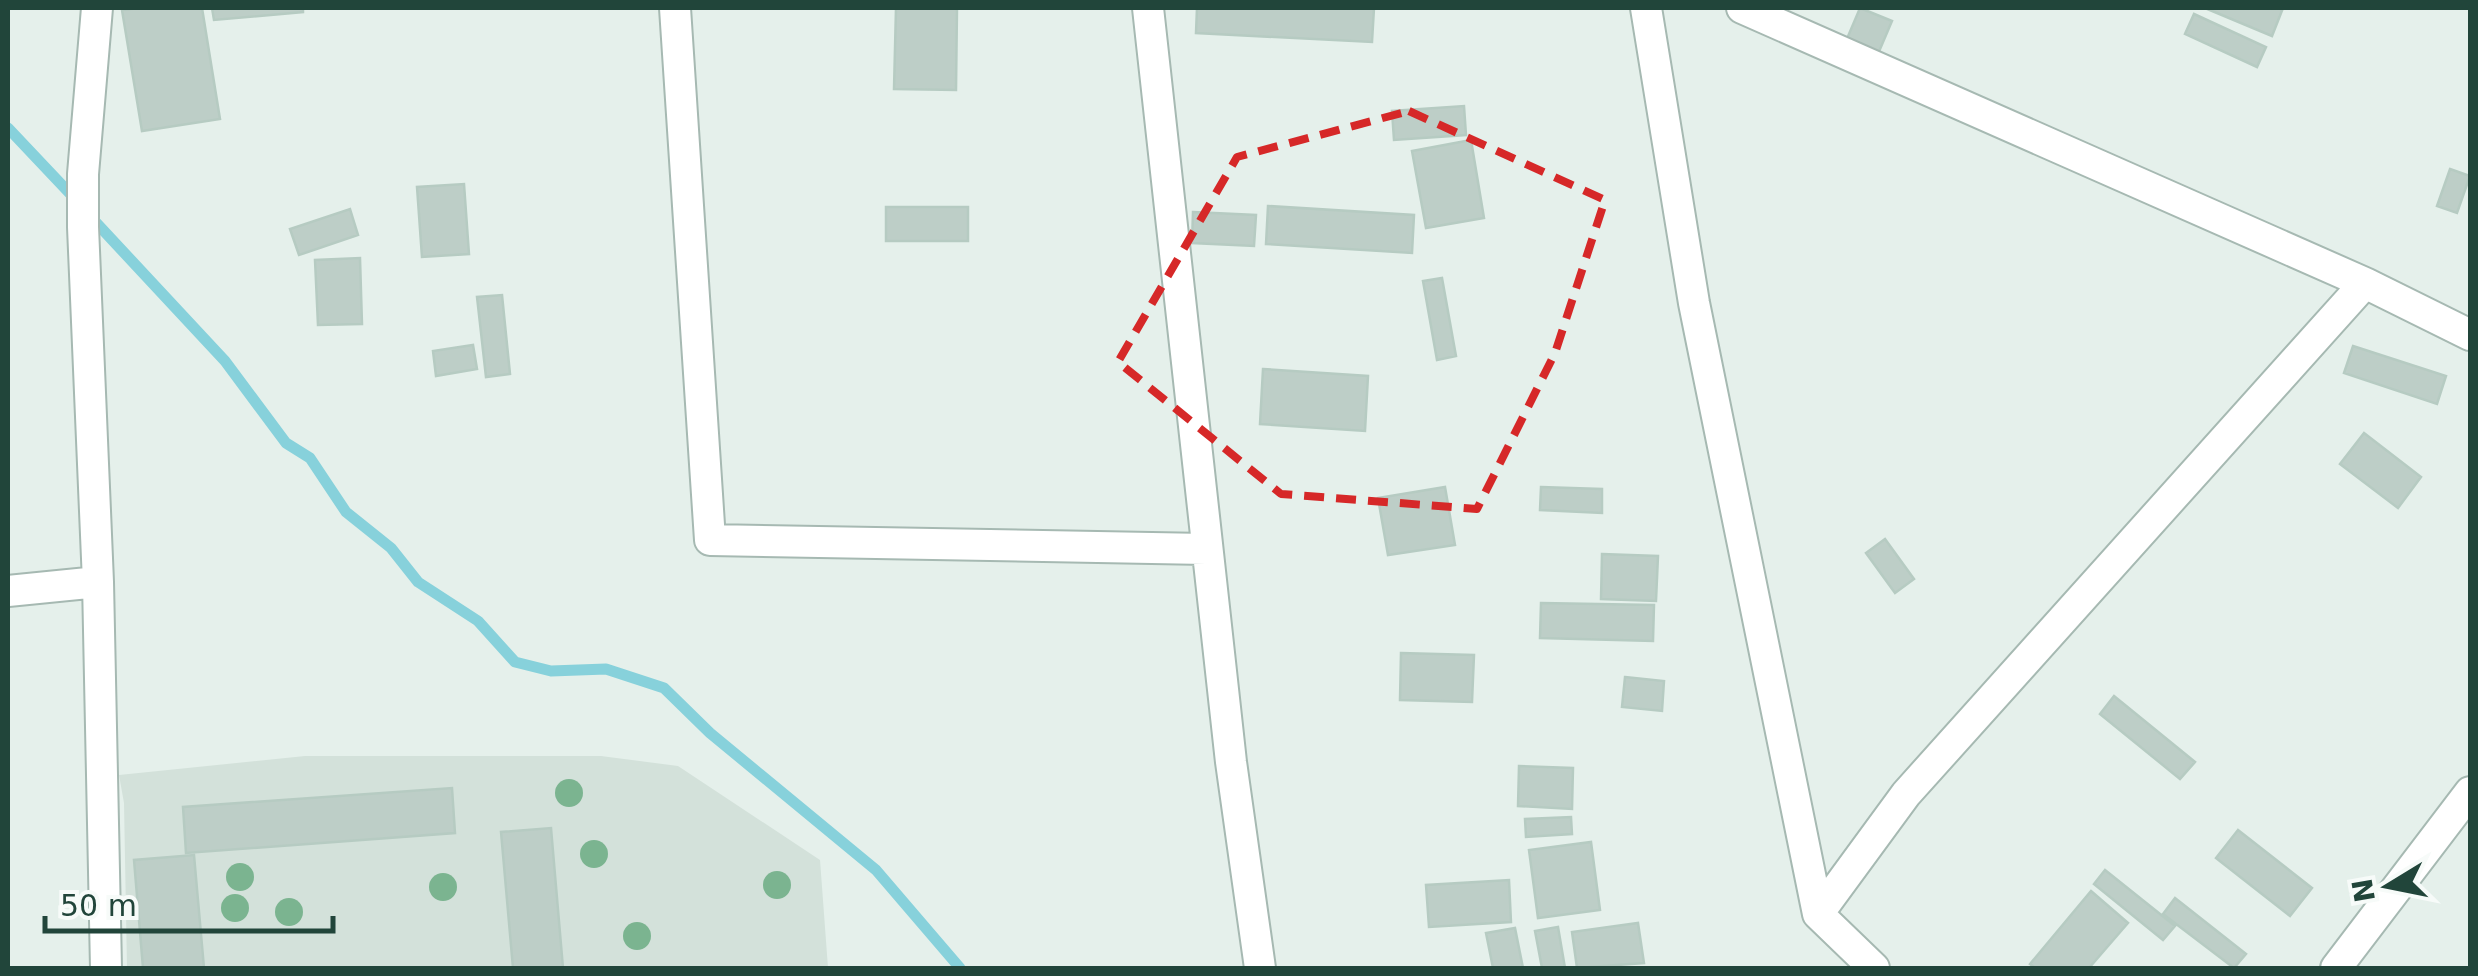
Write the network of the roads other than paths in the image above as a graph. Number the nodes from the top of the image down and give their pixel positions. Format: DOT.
graph roads {
  1 [pos="96,8"];
  2 [pos="675,8"];
  3 [pos="1148,8"];
  4 [pos="1646,8"];
  5 [pos="1742,8"];
  6 [pos="2365,283"];
  7 [pos="2470,334"];
  8 [pos="1206,549"];
  9 [pos="98,582"];
  10 [pos="8,591"];
  11 [pos="2470,792"];
  12 [pos="1818,914"];
  13 [pos="106,968"];
  14 [pos="1260,968"];
  15 [pos="1874,968"];
  16 [pos="2336,968"];
  1 -- 9 [label="street"];
  2 -- 8 [label="street"];
  3 -- 8 [label="street"];
  4 -- 12 [label="street"];
  5 -- 6 [label="street"];
  6 -- 7 [label="street"];
  6 -- 12 [label="street"];
  8 -- 14 [label="street"];
  9 -- 10 [label="street"];
  9 -- 13 [label="street"];
  11 -- 16 [label="street"];
  12 -- 15 [label="street"];
}
